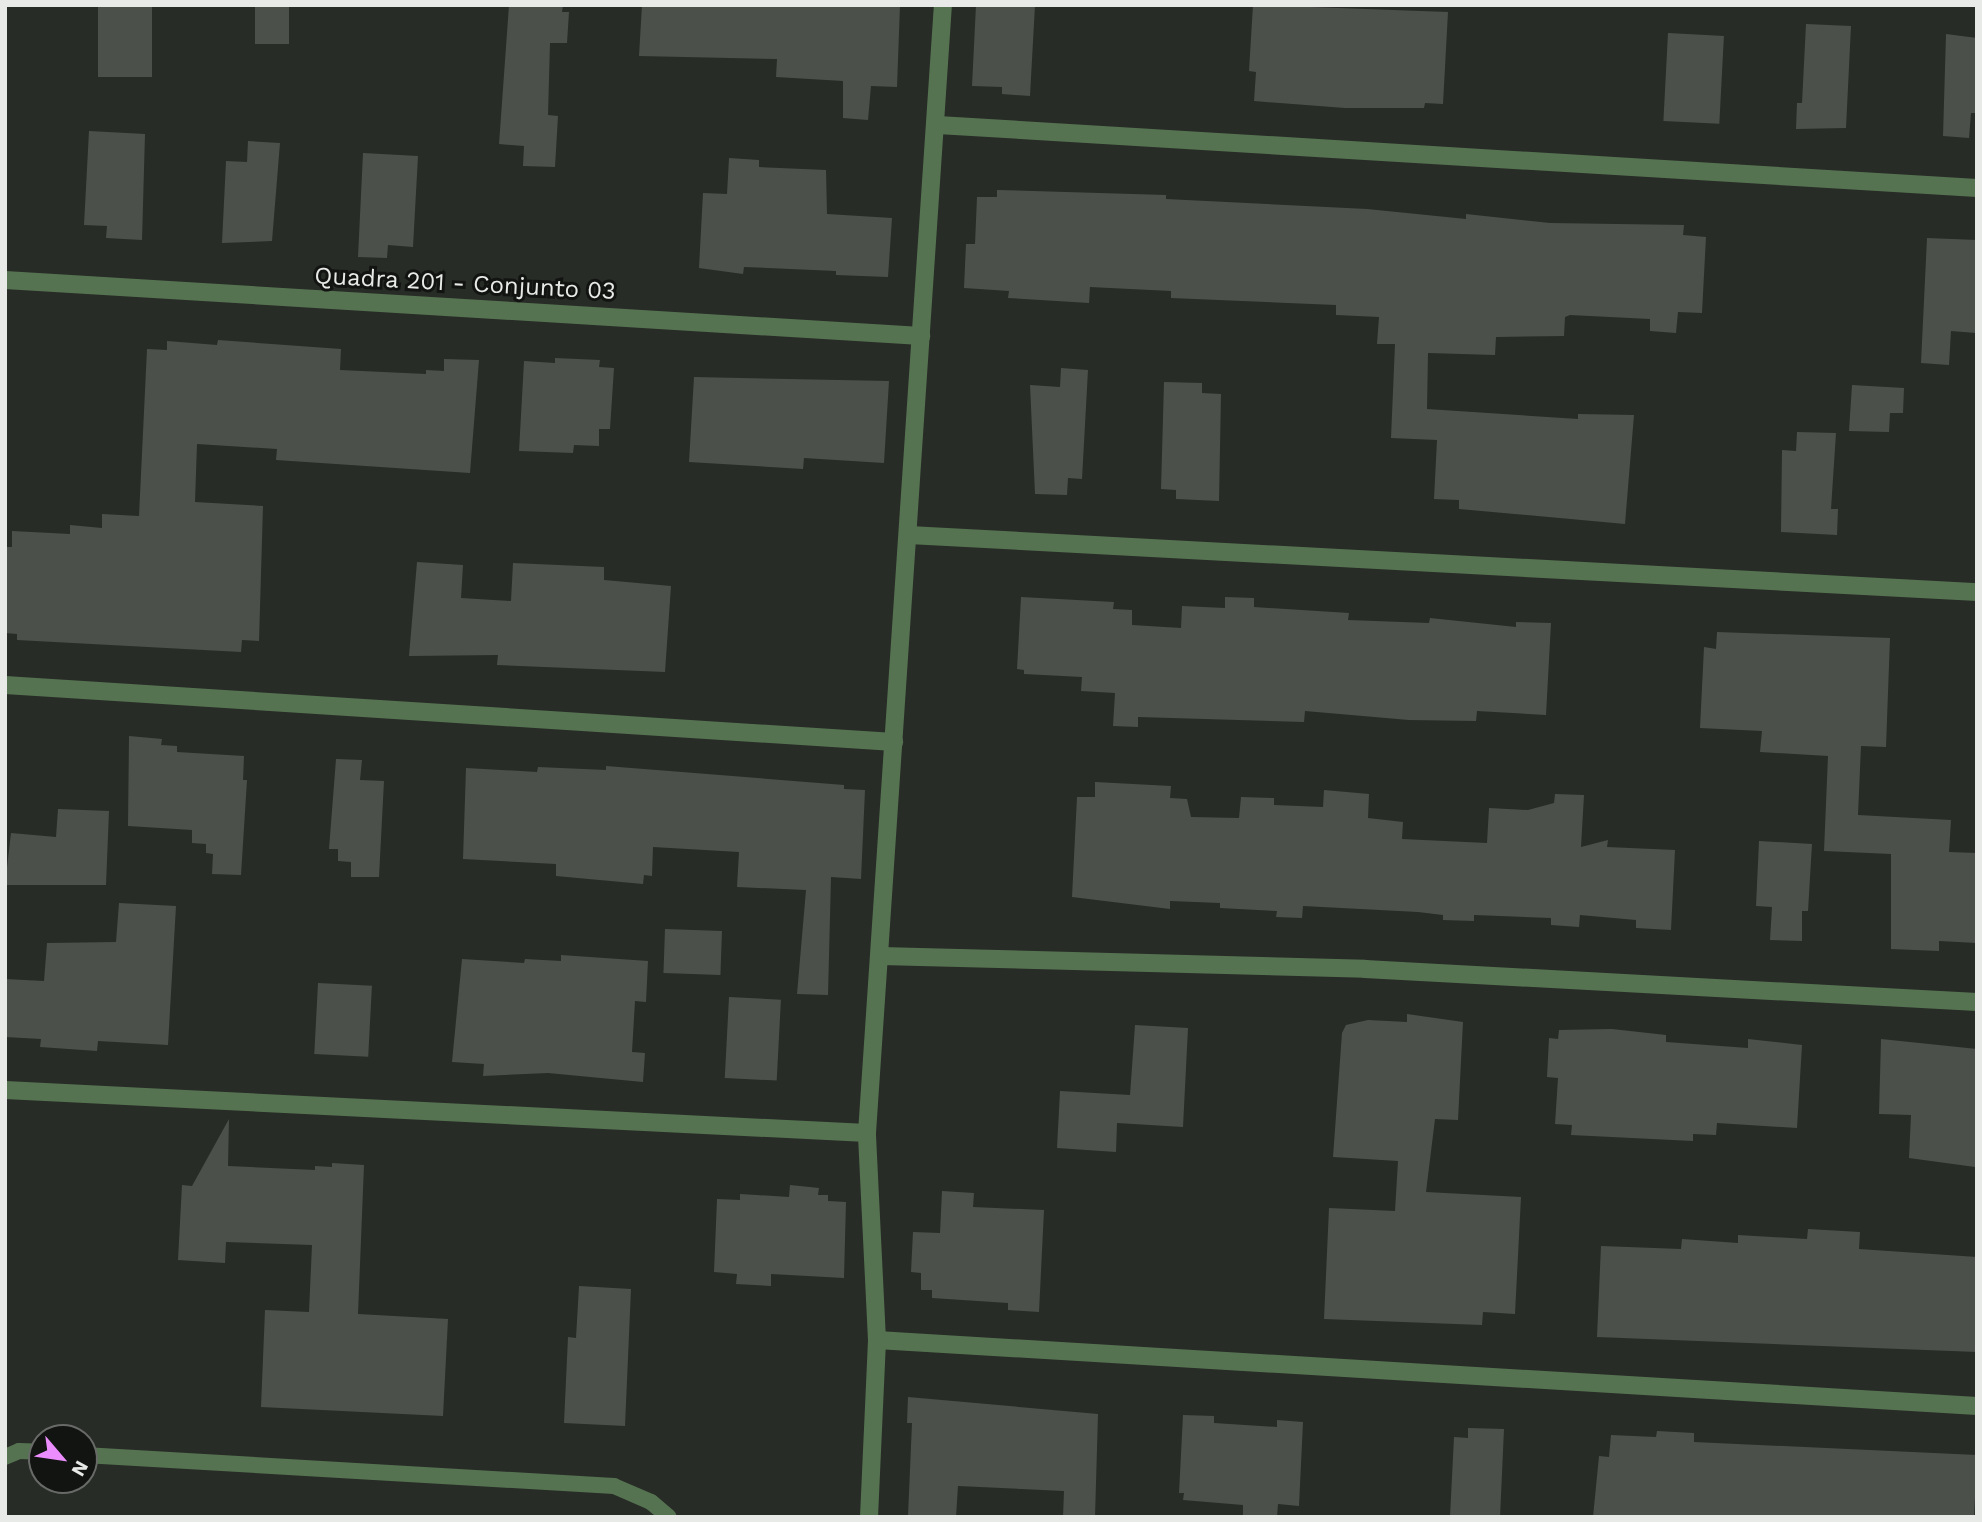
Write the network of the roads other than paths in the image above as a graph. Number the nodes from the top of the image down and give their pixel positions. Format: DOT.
graph roads {
  1 [pos="943,5"];
  2 [pos="938,125"];
  3 [pos="1977,188"];
  4 [pos="5,280"];
  5 [pos="921,336"];
  6 [pos="909,535"];
  7 [pos="1977,592"];
  8 [pos="5,685"];
  9 [pos="894,742"];
  10 [pos="881,956"];
  11 [pos="1977,1002"];
  12 [pos="5,1090"];
  13 [pos="867,1133"];
  14 [pos="877,1340"];
  15 [pos="1977,1406"];
  16 [pos="28,1451"];
  17 [pos="98,1456"];
  18 [pos="5,1457"];
  19 [pos="669,1517"];
  20 [pos="869,1517"];
  1 -- 2 [label="street"];
  2 -- 3 [label="street"];
  2 -- 5 [label="street"];
  4 -- 5 [label="street, Quadra 201 - Conjunto 03"];
  5 -- 6 [label="street"];
  6 -- 7 [label="street"];
  6 -- 9 [label="street"];
  8 -- 9 [label="street"];
  9 -- 10 [label="street"];
  10 -- 11 [label="street"];
  10 -- 13 [label="street"];
  12 -- 13 [label="street"];
  13 -- 14 [label="street"];
  14 -- 15 [label="street"];
  14 -- 20 [label="street"];
  16 -- 18 [label="lane"];
  17 -- 19 [label="lane"];
}
